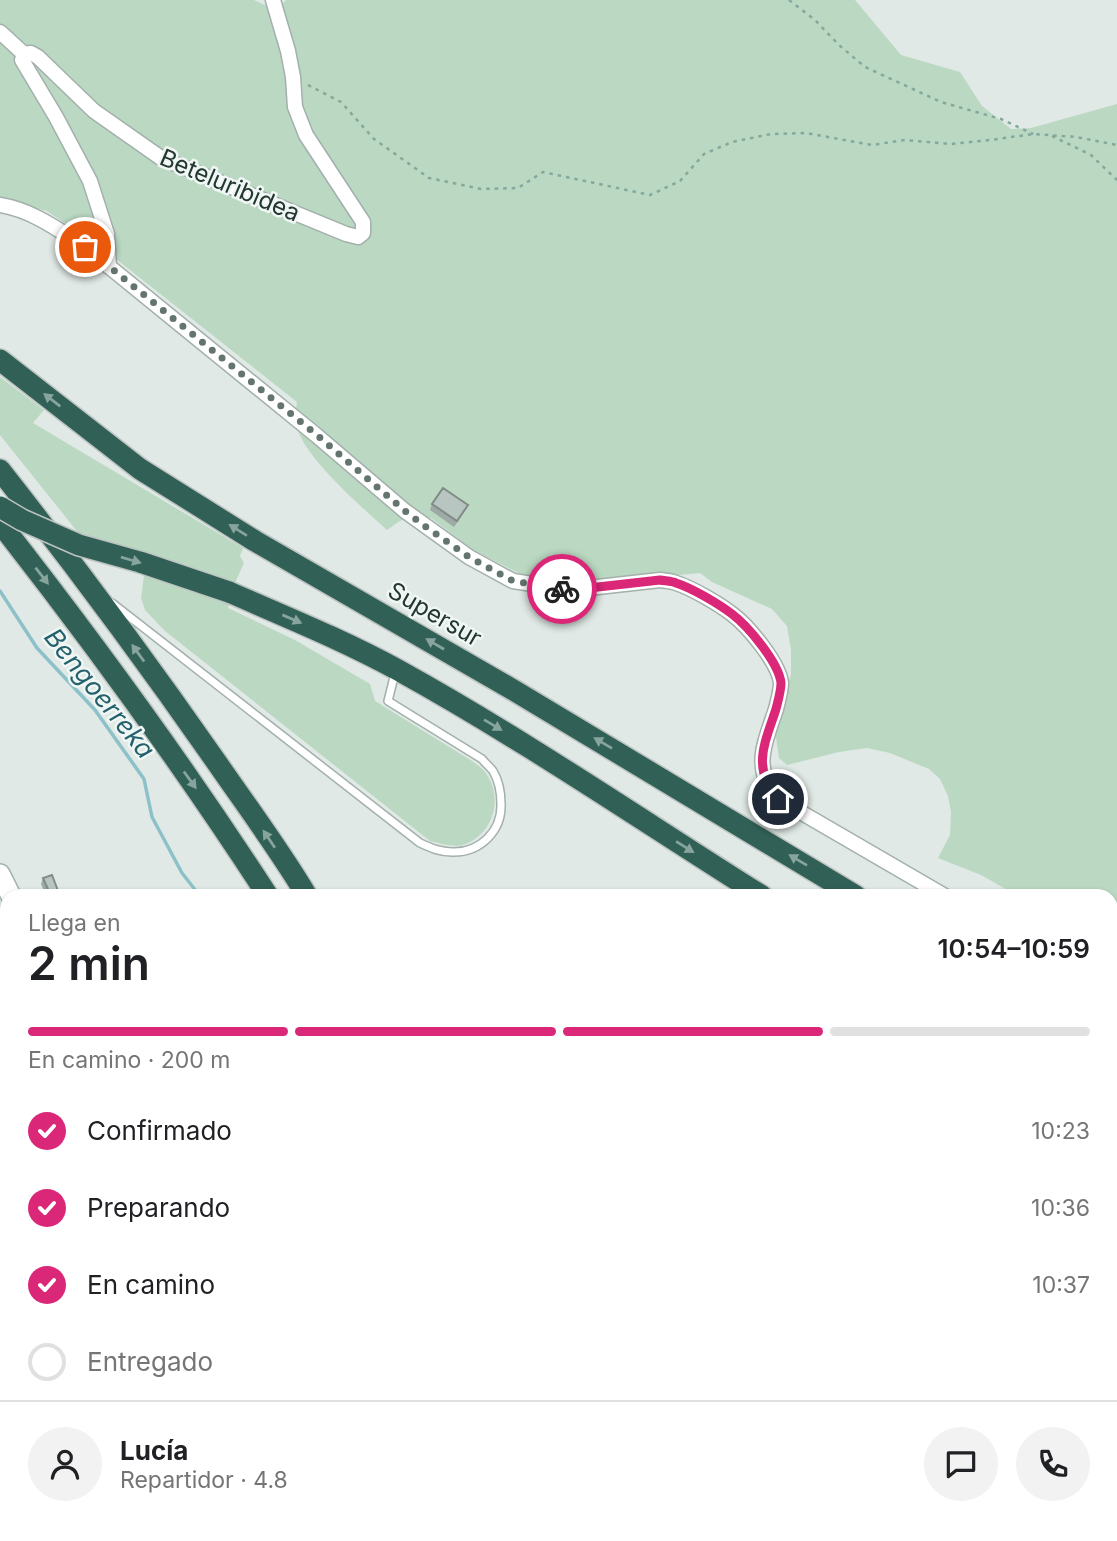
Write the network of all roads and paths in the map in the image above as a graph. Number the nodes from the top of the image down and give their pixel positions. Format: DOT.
graph roads {
  1 [pos="273,0"];
  2 [pos="789,0"];
  3 [pos="0,33"];
  4 [pos="24,54"];
  5 [pos="293,78"];
  6 [pos="1033,134"];
  7 [pos="1049,135"];
  8 [pos="1117,145"];
  9 [pos="1117,180"];
  10 [pos="0,205"];
  11 [pos="109,267"];
  12 [pos="0,360"];
  13 [pos="0,470"];
  14 [pos="0,507"];
  15 [pos="0,523"];
  16 [pos="88,584"];
  17 [pos="396,669"];
  18 [pos="263,889"];
  19 [pos="302,889"];
  20 [pos="751,889"];
  21 [pos="844,889"];
  22 [pos="933,889"];
  1 -- 5 [label="street, Beteluribidea"];
  2 -- 6 [label="path"];
  3 -- 4 [label="street"];
  4 -- 5 [label="street, Beteluribidea"];
  4 -- 11 [label="street"];
  5 -- 6 [label="path"];
  6 -- 7 [label="path"];
  7 -- 8 [label="path"];
  7 -- 9 [label="path"];
  10 -- 11 [label="street"];
  11 -- 22 [label="street"];
  21 -- 12 [label="highway, Supersur, one-way"];
  13 -- 16 [label="highway"];
  14 -- 17 [label="highway, one-way, bridge"];
  15 -- 18 [label="highway, one-way"];
  16 -- 17 [label="lane"];
  19 -- 16 [label="highway, one-way"];
  17 -- 20 [label="highway, one-way"];
}
